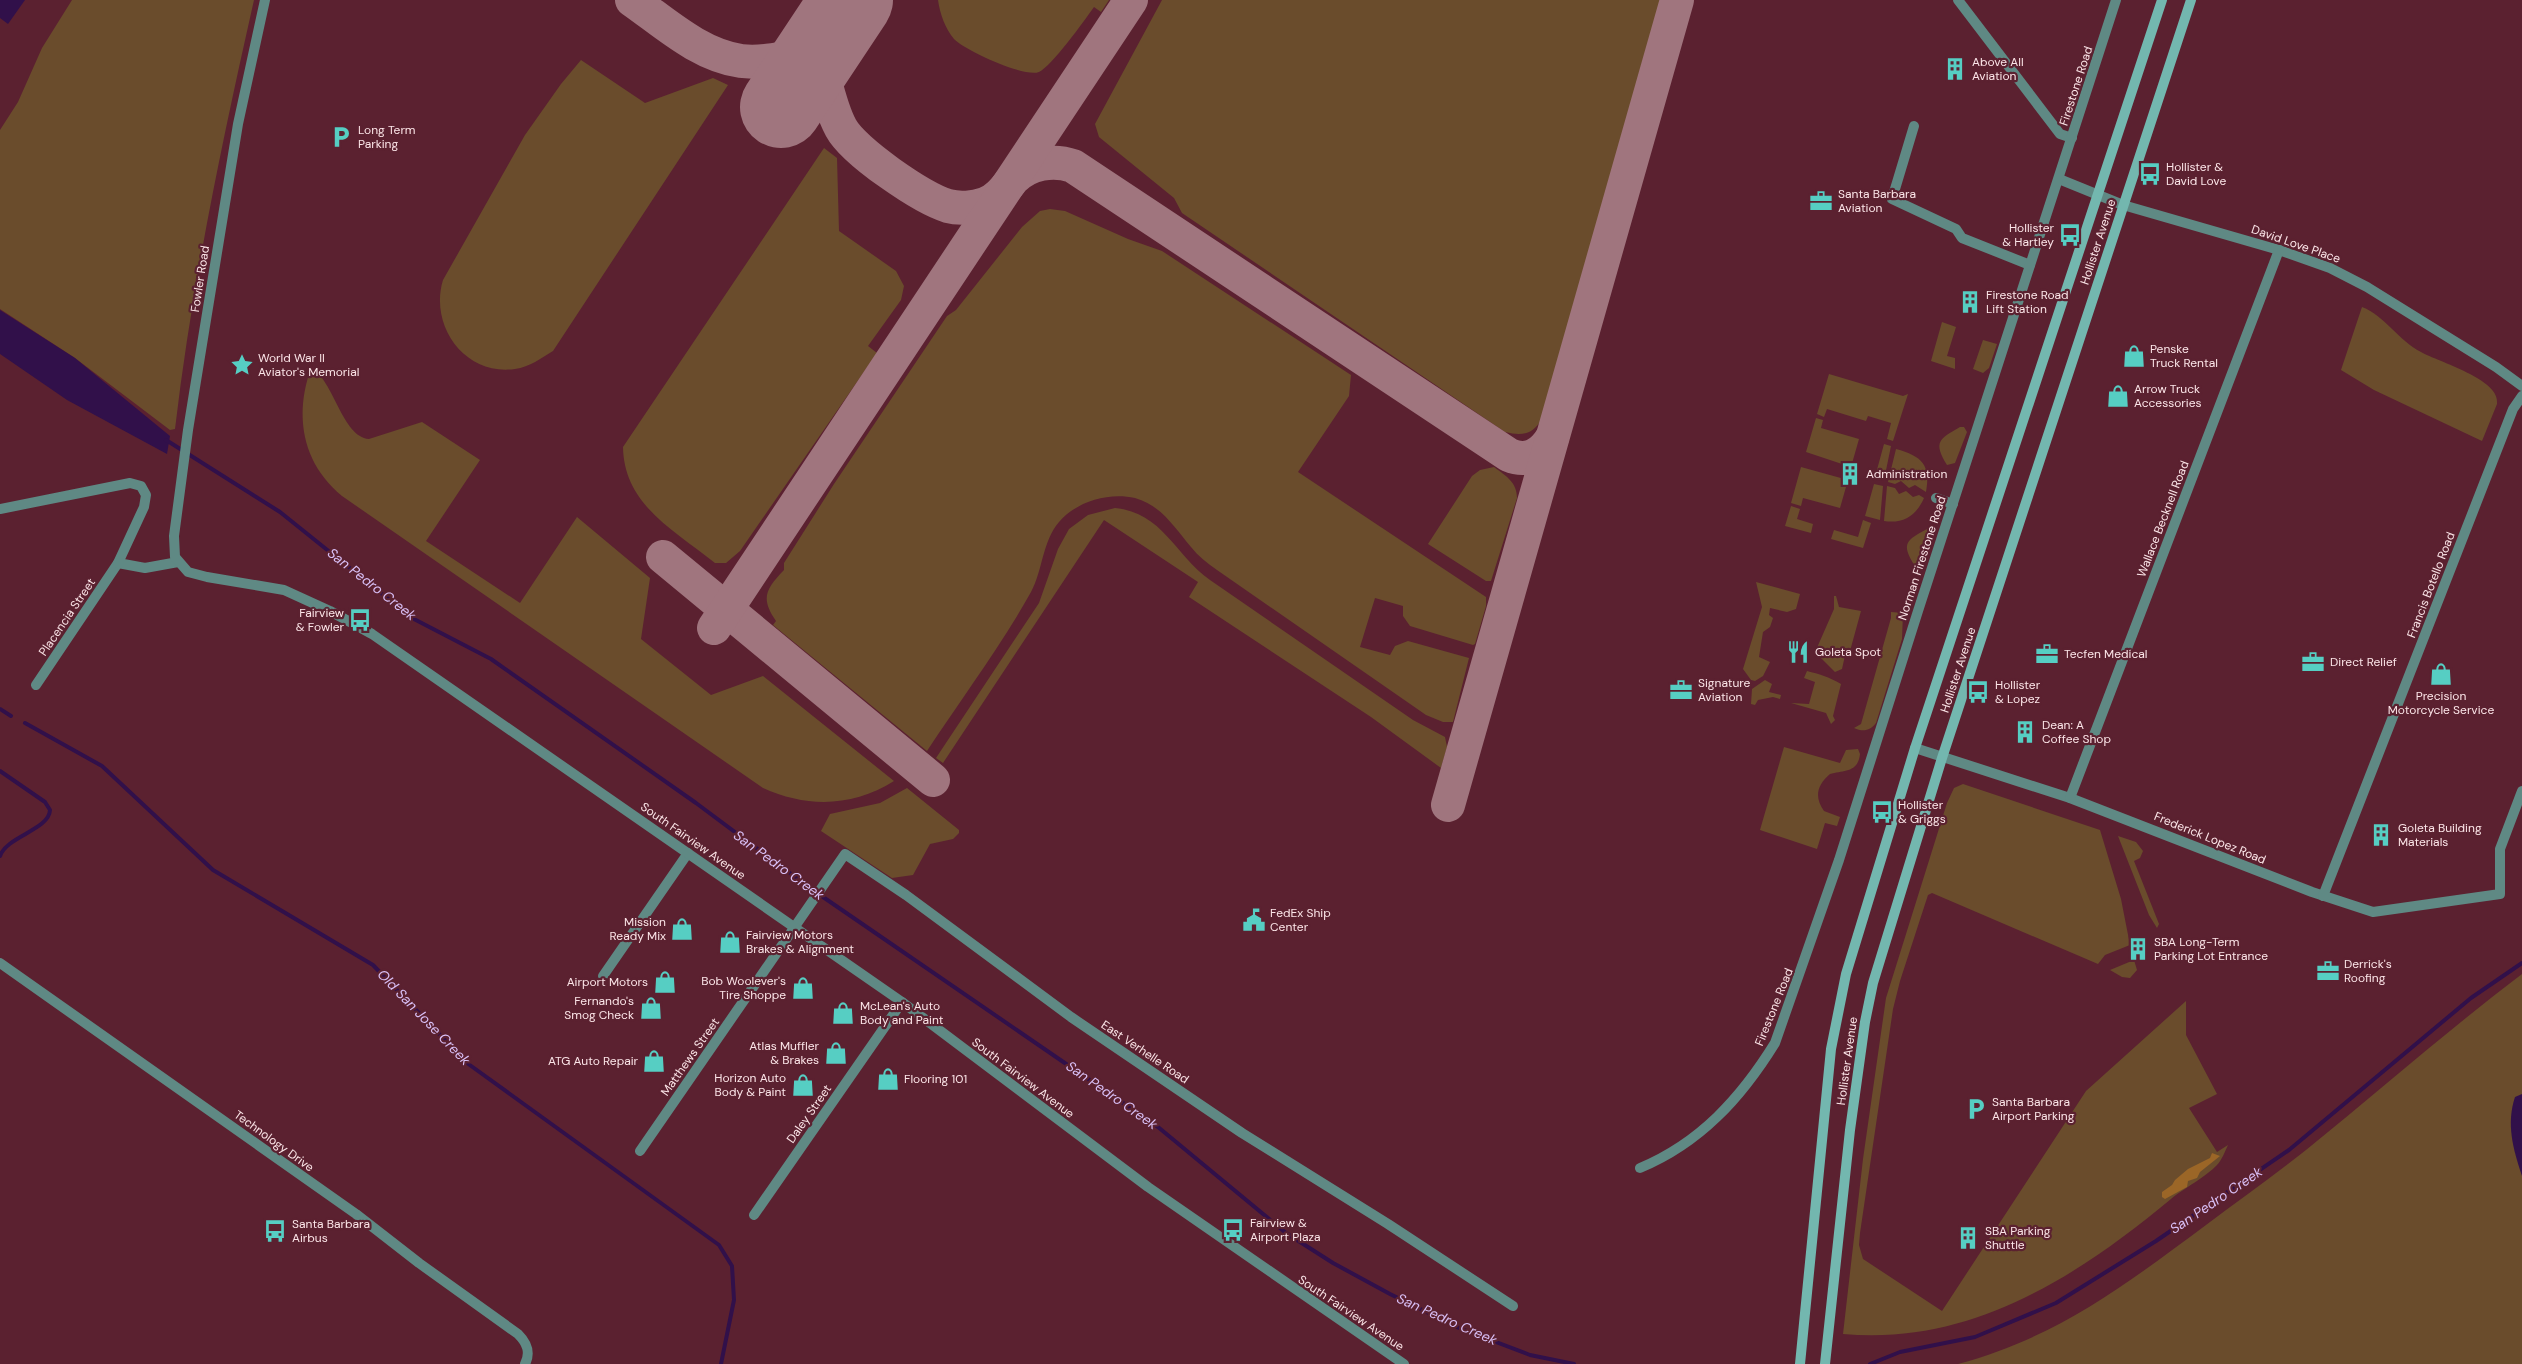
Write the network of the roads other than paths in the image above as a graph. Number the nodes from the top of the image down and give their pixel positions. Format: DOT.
graph roads {
  1 [pos="265,0"];
  2 [pos="1958,0"];
  3 [pos="2116,0"];
  4 [pos="2162,0"];
  5 [pos="2191,0"];
  6 [pos="1914,126"];
  7 [pos="2072,138"];
  8 [pos="2059,179"];
  9 [pos="2099,196"];
  10 [pos="2123,206"];
  11 [pos="2279,250"];
  12 [pos="2030,265"];
  13 [pos="2522,386"];
  14 [pos="2522,396"];
  15 [pos="1936,498"];
  16 [pos="1952,504"];
  17 [pos="0,509"];
  18 [pos="178,562"];
  19 [pos="118,563"];
  20 [pos="36,685"];
  21 [pos="1915,748"];
  22 [pos="1942,758"];
  23 [pos="2522,791"];
  24 [pos="2070,798"];
  25 [pos="1848,831"];
  26 [pos="688,853"];
  27 [pos="2324,896"];
  28 [pos="795,927"];
  29 [pos="0,963"];
  30 [pos="603,976"];
  31 [pos="902,1002"];
  32 [pos="640,1151"];
  33 [pos="1640,1168"];
  34 [pos="754,1215"];
  35 [pos="1513,1306"];
  36 [pos="1400,1363"];
  37 [pos="525,1364"];
  38 [pos="1800,1364"];
  39 [pos="1825,1364"];
  1 -- 18 [label="street, Fowler Road"];
  2 -- 7 [label="street"];
  3 -- 7 [label="street, Firestone Road"];
  4 -- 9 [label="main road, Hollister Avenue"];
  5 -- 10 [label="main road, Hollister Avenue"];
  6 -- 12 [label="street"];
  7 -- 8 [label="street, Firestone Road"];
  8 -- 9 [label="street, David Love Place"];
  8 -- 12 [label="street, Norman Firestone Road"];
  9 -- 10 [label="street, David Love Place"];
  9 -- 21 [label="main road, Hollister Avenue"];
  10 -- 11 [label="street, David Love Place"];
  10 -- 22 [label="main road, Hollister Avenue"];
  11 -- 13 [label="street, David Love Place"];
  11 -- 24 [label="street, Wallace Becknell Road"];
  12 -- 16 [label="street, Norman Firestone Road"];
  14 -- 27 [label="street, Francis Botello Road"];
  15 -- 16 [label="street"];
  16 -- 25 [label="street, Norman Firestone Road"];
  17 -- 19 [label="street"];
  18 -- 19 [label="street"];
  18 -- 26 [label="street, South Fairview Avenue"];
  19 -- 20 [label="street, Placencia Street"];
  21 -- 22 [label="street, Frederick Lopez Road"];
  21 -- 38 [label="main road, Hollister Avenue"];
  22 -- 24 [label="street, Frederick Lopez Road"];
  22 -- 39 [label="main road, Hollister Avenue"];
  23 -- 27 [label="street, Frederick Lopez Road"];
  24 -- 27 [label="street, Frederick Lopez Road"];
  25 -- 33 [label="street, Firestone Road"];
  26 -- 28 [label="street, South Fairview Avenue"];
  26 -- 30 [label="street"];
  28 -- 31 [label="street, South Fairview Avenue"];
  28 -- 32 [label="street, Matthews Street"];
  28 -- 35 [label="street, East Verhelle Road"];
  29 -- 37 [label="street, Technology Drive"];
  31 -- 34 [label="street, Daley Street"];
  31 -- 36 [label="street, South Fairview Avenue"];
}
